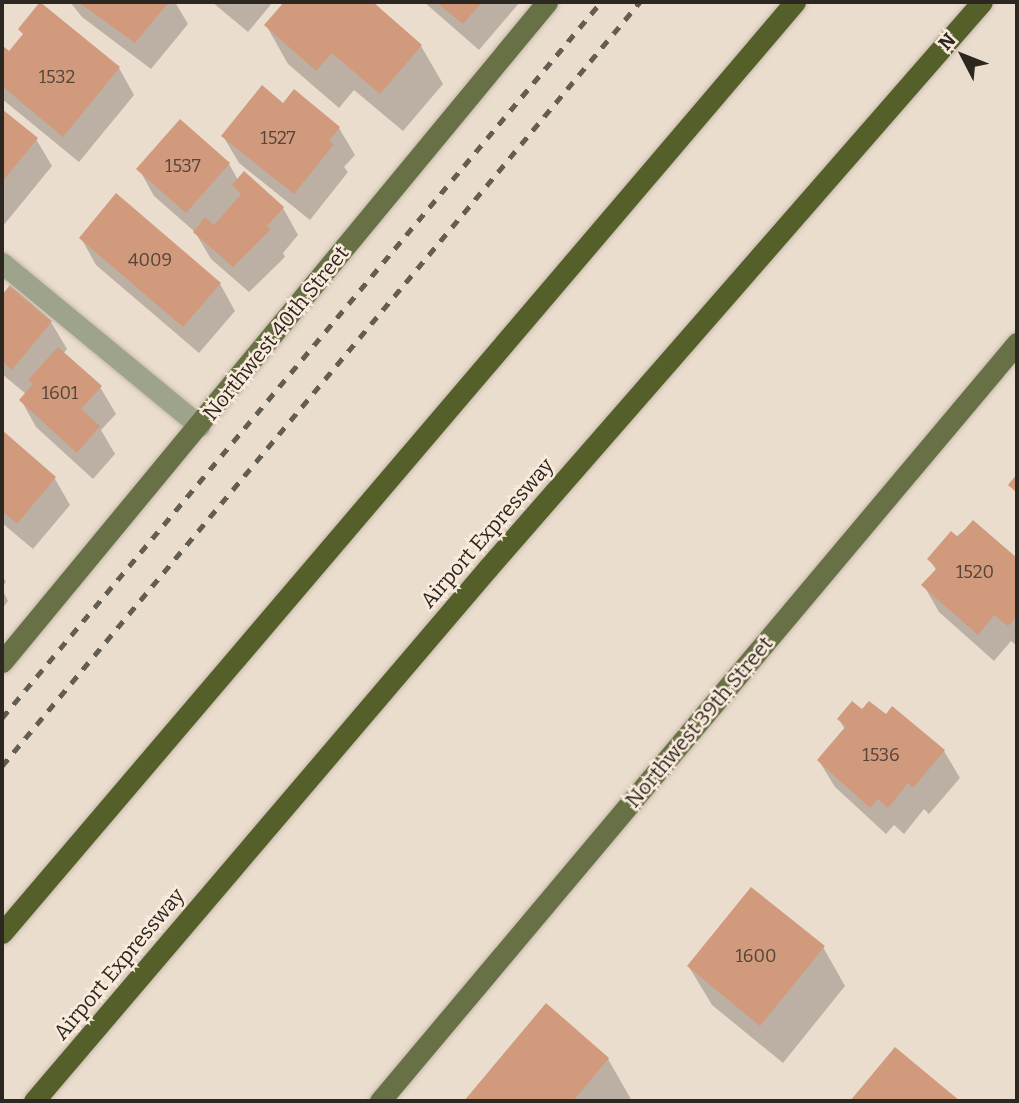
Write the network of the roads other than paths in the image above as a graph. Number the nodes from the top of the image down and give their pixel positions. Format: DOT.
graph roads {
  1 [pos="547,2"];
  2 [pos="795,2"];
  3 [pos="982,2"];
  4 [pos="2,263"];
  5 [pos="1017,343"];
  6 [pos="200,426"];
  7 [pos="2,662"];
  8 [pos="2,933"];
  9 [pos="34,1101"];
  10 [pos="380,1101"];
  1 -- 6 [label="main road, Northwest 40th Street"];
  2 -- 8 [label="highway"];
  3 -- 9 [label="highway, Airport Expressway"];
  4 -- 6 [label="street"];
  5 -- 10 [label="main road, Northwest 39th Street"];
  6 -- 7 [label="main road, Northwest 40th Street"];
}
